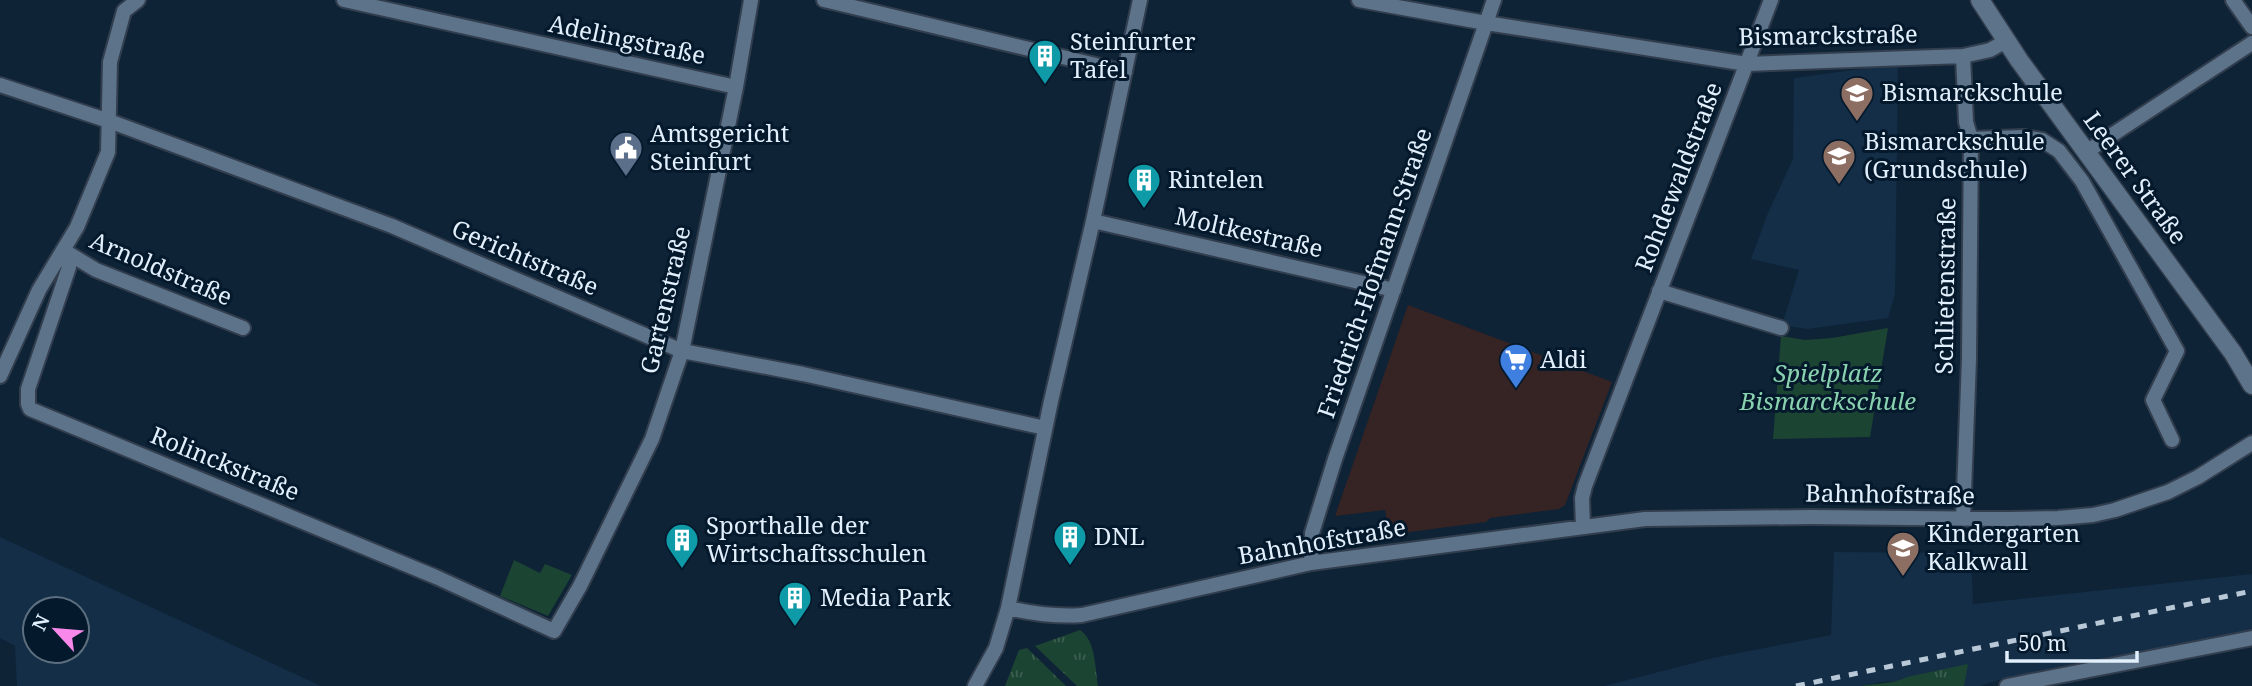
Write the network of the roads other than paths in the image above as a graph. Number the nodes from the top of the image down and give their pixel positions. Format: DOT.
graph roads {
  1 [pos="138,0"];
  2 [pos="344,0"];
  3 [pos="751,0"];
  4 [pos="824,0"];
  5 [pos="1140,0"];
  6 [pos="1359,0"];
  7 [pos="1494,0"];
  8 [pos="1771,0"];
  9 [pos="1980,0"];
  10 [pos="2233,0"];
  11 [pos="1486,23"];
  12 [pos="2252,27"];
  13 [pos="2006,41"];
  14 [pos="2252,43"];
  15 [pos="1963,56"];
  16 [pos="1747,64"];
  17 [pos="1125,72"];
  18 [pos="0,85"];
  19 [pos="736,87"];
  20 [pos="109,121"];
  21 [pos="1971,139"];
  22 [pos="2086,152"];
  23 [pos="1093,221"];
  24 [pos="63,250"];
  25 [pos="1394,290"];
  26 [pos="1659,291"];
  27 [pos="243,328"];
  28 [pos="1781,328"];
  29 [pos="682,351"];
  30 [pos="0,376"];
  31 [pos="2252,385"];
  32 [pos="1045,428"];
  33 [pos="2172,440"];
  34 [pos="2252,443"];
  35 [pos="1963,519"];
  36 [pos="1583,526"];
  37 [pos="1311,563"];
  38 [pos="1008,608"];
  39 [pos="554,631"];
  40 [pos="2252,638"];
  41 [pos="975,686"];
  42 [pos="2007,686"];
  1 -- 20 [label="street"];
  2 -- 19 [label="street, Adelingstraße"];
  3 -- 19 [label="street, Gartenstraße"];
  4 -- 17 [label="street"];
  5 -- 17 [label="street"];
  6 -- 11 [label="street, Bismarckstraße"];
  7 -- 11 [label="street, Friedrich-Hofmann-Straße"];
  8 -- 16 [label="street, Rohdewaldstraße"];
  9 -- 13 [label="street, Leerer Straße"];
  10 -- 12 [label="street"];
  11 -- 16 [label="street, Bismarckstraße"];
  11 -- 25 [label="street, Friedrich-Hofmann-Straße"];
  13 -- 15 [label="street, Bismarckstraße"];
  13 -- 22 [label="street, Leerer Straße"];
  14 -- 22 [label="street"];
  15 -- 16 [label="street, Bismarckstraße"];
  15 -- 21 [label="street, Schlietenstraße"];
  16 -- 26 [label="street, Rohdewaldstraße"];
  17 -- 23 [label="street"];
  18 -- 20 [label="street, Gerichtstraße"];
  19 -- 29 [label="street, Gartenstraße"];
  20 -- 24 [label="street"];
  20 -- 29 [label="street, Gerichtstraße"];
  21 -- 33 [label="street, Leerer Straße"];
  21 -- 35 [label="street, Schlietenstraße"];
  22 -- 31 [label="street, Leerer Straße"];
  23 -- 25 [label="street, Moltkestraße"];
  23 -- 32 [label="street"];
  24 -- 27 [label="street, Arnoldstraße"];
  24 -- 30 [label="street"];
  24 -- 39 [label="street, Rolinckstraße"];
  25 -- 37 [label="street, Friedrich-Hofmann-Straße"];
  26 -- 28 [label="street, Rohdewaldstraße"];
  26 -- 36 [label="street, Rohdewaldstraße"];
  29 -- 32 [label="street, Gerichtstraße"];
  29 -- 39 [label="street, Gartenstraße"];
  32 -- 38 [label="street"];
  34 -- 35 [label="street, Bahnhofstraße"];
  35 -- 36 [label="street, Bahnhofstraße"];
  36 -- 37 [label="street, Bahnhofstraße"];
  37 -- 38 [label="street, Bahnhofstraße"];
  38 -- 41 [label="street"];
  40 -- 42 [label="street"];
}
